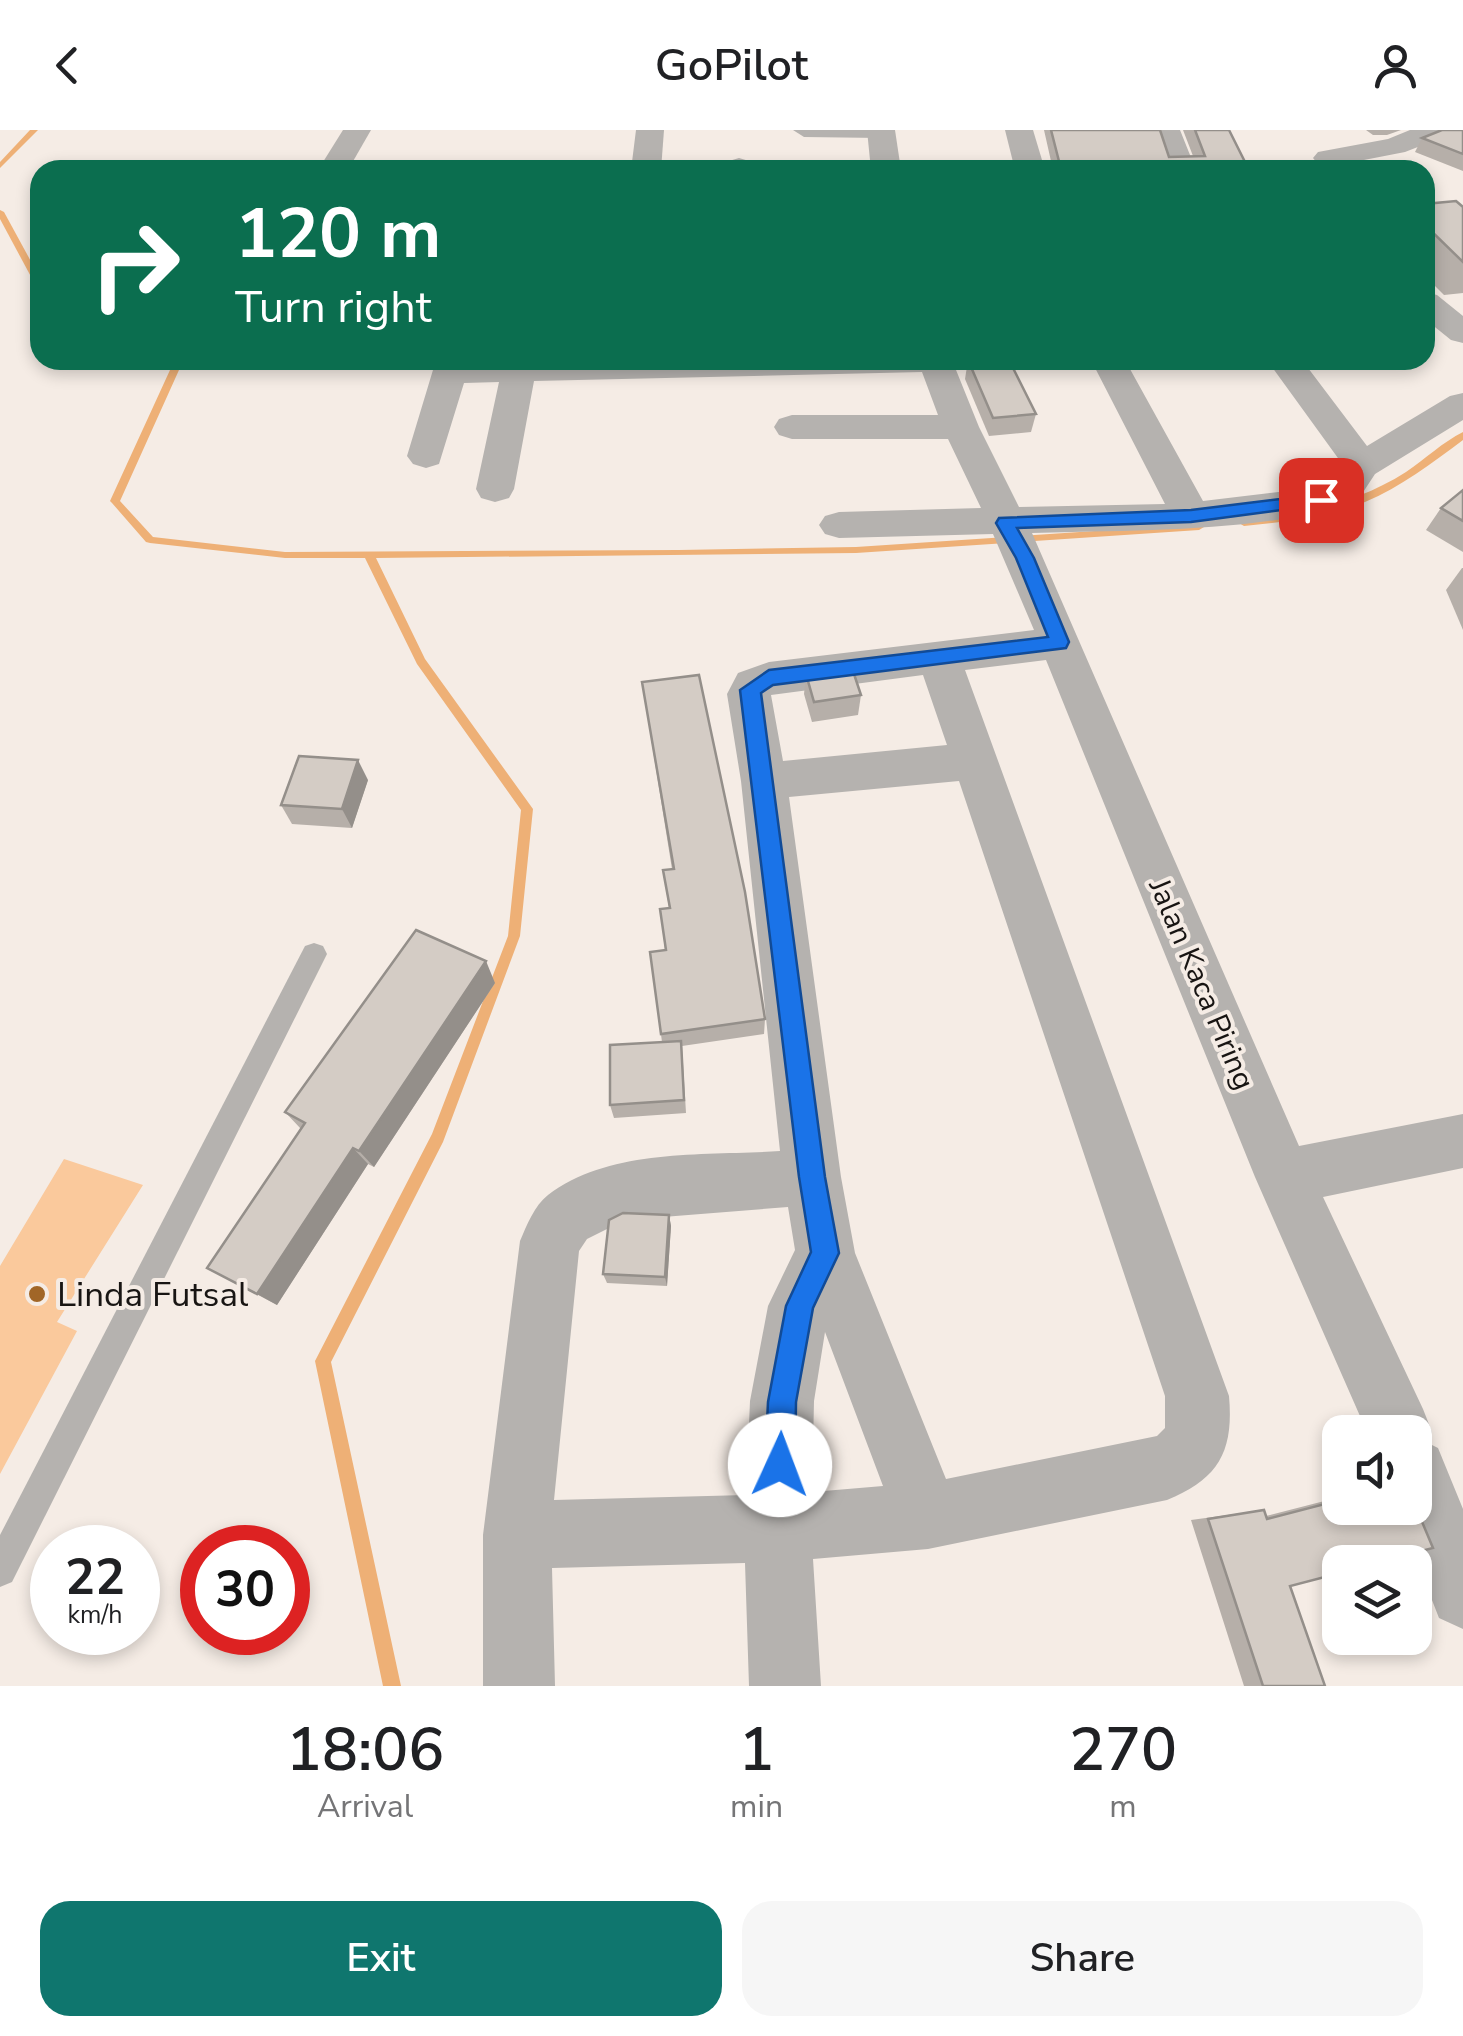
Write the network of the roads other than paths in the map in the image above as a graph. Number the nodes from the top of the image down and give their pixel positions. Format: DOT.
graph roads {
  1 [pos="358,130"];
  2 [pos="650,130"];
  3 [pos="800,130"];
  4 [pos="1019,130"];
  5 [pos="1166,130"];
  6 [pos="1314,130"];
  7 [pos="1436,130"];
  8 [pos="881,132"];
  9 [pos="339,160"];
  10 [pos="647,160"];
  11 [pos="885,160"];
  12 [pos="1027,160"];
  13 [pos="1178,160"];
  14 [pos="1329,160"];
  15 [pos="1345,160"];
  16 [pos="1440,307"];
  17 [pos="1463,333"];
  18 [pos="450,370"];
  19 [pos="519,370"];
  20 [pos="939,370"];
  21 [pos="1113,370"];
  22 [pos="1291,370"];
  23 [pos="1463,404"];
  24 [pos="792,427"];
  25 [pos="961,427"];
  26 [pos="426,456"];
  27 [pos="1362,465"];
  28 [pos="495,489"];
  29 [pos="1191,516"];
  30 [pos="840,525"];
  31 [pos="1014,538"];
  32 [pos="1060,642"];
  33 [pos="940,658"];
  34 [pos="974,761"];
  35 [pos="764,781"];
  36 [pos="314,954"];
  37 [pos="1463,1140"];
  38 [pos="812,1177"];
  39 [pos="1284,1177"];
  40 [pos="825,1253"];
  41 [pos="1392,1415"];
  42 [pos="1432,1515"];
  43 [pos="928,1516"];
  44 [pos="778,1528"];
  45 [pos="517,1535"];
  46 [pos="0,1570"];
  47 [pos="1463,1594"];
  48 [pos="519,1686"];
  49 [pos="785,1686"];
  1 -- 9 [label="street"];
  2 -- 10 [label="street"];
  3 -- 8 [label="lane"];
  4 -- 12 [label="street"];
  5 -- 13 [label="street"];
  6 -- 14 [label="street"];
  7 -- 15 [label="street"];
  8 -- 11 [label="street"];
  16 -- 17 [label="street"];
  18 -- 26 [label="street"];
  19 -- 28 [label="street"];
  20 -- 25 [label="street, Jalan Kaca Piring"];
  21 -- 29 [label="street"];
  22 -- 27 [label="street"];
  23 -- 27 [label="street"];
  24 -- 25 [label="street"];
  25 -- 31 [label="street, Jalan Kaca Piring"];
  27 -- 29 [label="street"];
  29 -- 31 [label="street"];
  30 -- 31 [label="street"];
  31 -- 32 [label="street, Jalan Kaca Piring"];
  32 -- 33 [label="street"];
  32 -- 39 [label="street, Jalan Kaca Piring"];
  33 -- 34 [label="street"];
  33 -- 35 [label="street"];
  34 -- 35 [label="street"];
  34 -- 43 [label="street"];
  35 -- 38 [label="street"];
  36 -- 46 [label="lane"];
  37 -- 39 [label="street"];
  38 -- 40 [label="street"];
  38 -- 45 [label="street"];
  39 -- 41 [label="street, Jalan Kaca Piring"];
  40 -- 43 [label="street"];
  40 -- 44 [label="street"];
  42 -- 47 [label="street"];
  43 -- 44 [label="street"];
  44 -- 45 [label="street"];
  44 -- 49 [label="street"];
  45 -- 48 [label="street"];
}
